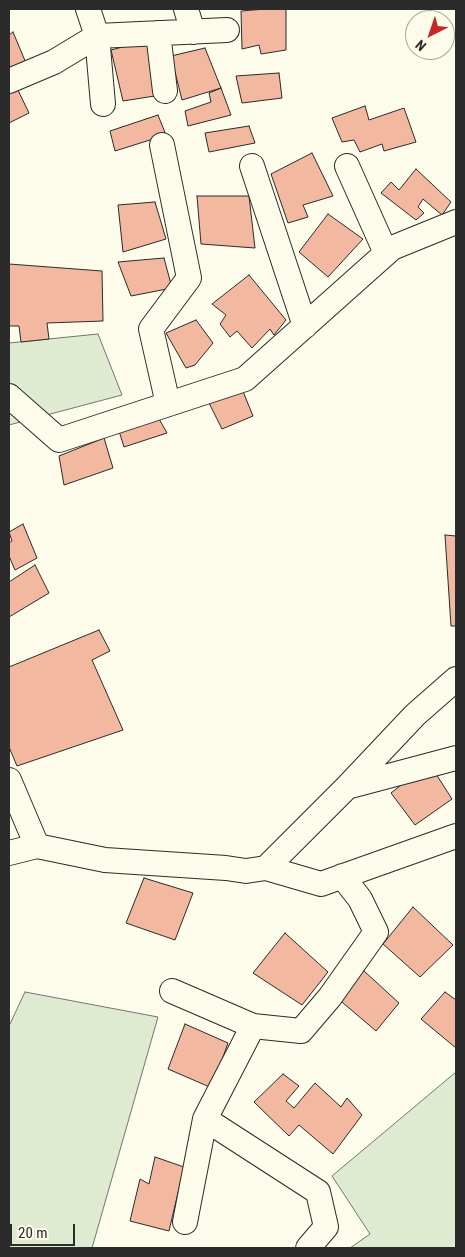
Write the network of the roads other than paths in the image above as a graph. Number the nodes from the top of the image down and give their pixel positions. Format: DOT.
graph roads {
  1 [pos="88,9"];
  2 [pos="186,9"];
  3 [pos="228,30"];
  4 [pos="193,32"];
  5 [pos="158,33"];
  6 [pos="97,36"];
  7 [pos="9,81"];
  8 [pos="166,91"];
  9 [pos="103,104"];
  10 [pos="162,145"];
  11 [pos="252,166"];
  12 [pos="348,166"];
  13 [pos="456,222"];
  14 [pos="386,253"];
  15 [pos="305,326"];
  16 [pos="9,396"];
  17 [pos="168,404"];
  18 [pos="456,679"];
  19 [pos="456,758"];
  20 [pos="9,780"];
  21 [pos="347,787"];
  22 [pos="456,836"];
  23 [pos="37,846"];
  24 [pos="9,853"];
  25 [pos="266,868"];
  26 [pos="342,876"];
  27 [pos="172,991"];
  28 [pos="253,1026"];
  29 [pos="205,1119"];
  30 [pos="184,1222"];
  31 [pos="308,1248"];
  1 -- 6 [label="street"];
  2 -- 4 [label="street"];
  3 -- 4 [label="street"];
  4 -- 5 [label="street"];
  5 -- 6 [label="street"];
  5 -- 8 [label="street"];
  6 -- 7 [label="street"];
  6 -- 9 [label="street"];
  10 -- 17 [label="street"];
  11 -- 15 [label="street"];
  12 -- 14 [label="street"];
  13 -- 14 [label="street"];
  14 -- 15 [label="street"];
  15 -- 17 [label="street"];
  16 -- 17 [label="street"];
  18 -- 21 [label="street"];
  19 -- 21 [label="street"];
  20 -- 23 [label="street"];
  21 -- 25 [label="street"];
  22 -- 26 [label="street"];
  23 -- 24 [label="street"];
  23 -- 25 [label="street"];
  25 -- 26 [label="street"];
  26 -- 28 [label="street"];
  27 -- 28 [label="street"];
  28 -- 29 [label="street"];
  29 -- 30 [label="street"];
  29 -- 31 [label="street"];
}
